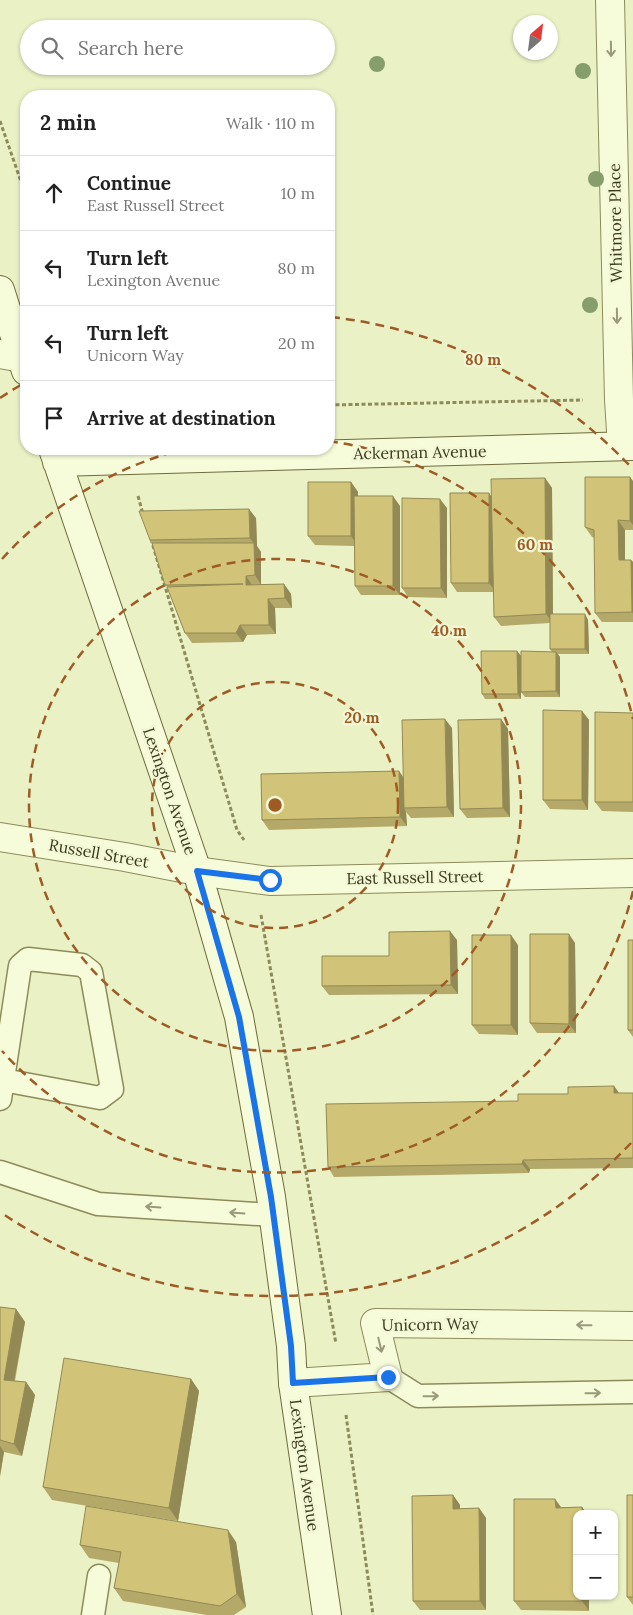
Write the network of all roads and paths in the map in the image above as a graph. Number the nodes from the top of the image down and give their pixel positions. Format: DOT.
graph roads {
  1 [pos="610,0"];
  2 [pos="0,121"];
  3 [pos="20,179"];
  4 [pos="0,290"];
  5 [pos="16,361"];
  6 [pos="619,400"];
  7 [pos="335,405"];
  8 [pos="627,446"];
  9 [pos="335,451"];
  10 [pos="55,455"];
  11 [pos="0,836"];
  12 [pos="197,871"];
  13 [pos="633,873"];
  14 [pos="1,1090"];
  15 [pos="0,1172"];
  16 [pos="273,1215"];
  17 [pos="633,1326"];
  18 [pos="388,1377"];
  19 [pos="293,1383"];
  20 [pos="633,1392"];
  21 [pos="99,1576"];
  22 [pos="93,1615"];
  23 [pos="326,1615"];
  1 -- 6 [label="street, Whitmore Place, one-way"];
  2 -- 3 [label="path"];
  4 -- 5 [label="street"];
  6 -- 7 [label="path"];
  6 -- 8 [label="street, Whitmore Place"];
  8 -- 9 [label="street, Ackerman Avenue"];
  10 -- 12 [label="street, Lexington Avenue"];
  11 -- 12 [label="street, Russell Street"];
  12 -- 13 [label="street, East Russell Street"];
  12 -- 16 [label="street, Lexington Avenue"];
  14 -- 14 [label="lane"];
  16 -- 15 [label="lane, one-way"];
  16 -- 19 [label="street, Lexington Avenue"];
  17 -- 18 [label="street, Unicorn Way, one-way"];
  18 -- 19 [label="street"];
  18 -- 20 [label="lane, one-way"];
  19 -- 23 [label="street, Lexington Avenue"];
  21 -- 22 [label="lane"];
}
